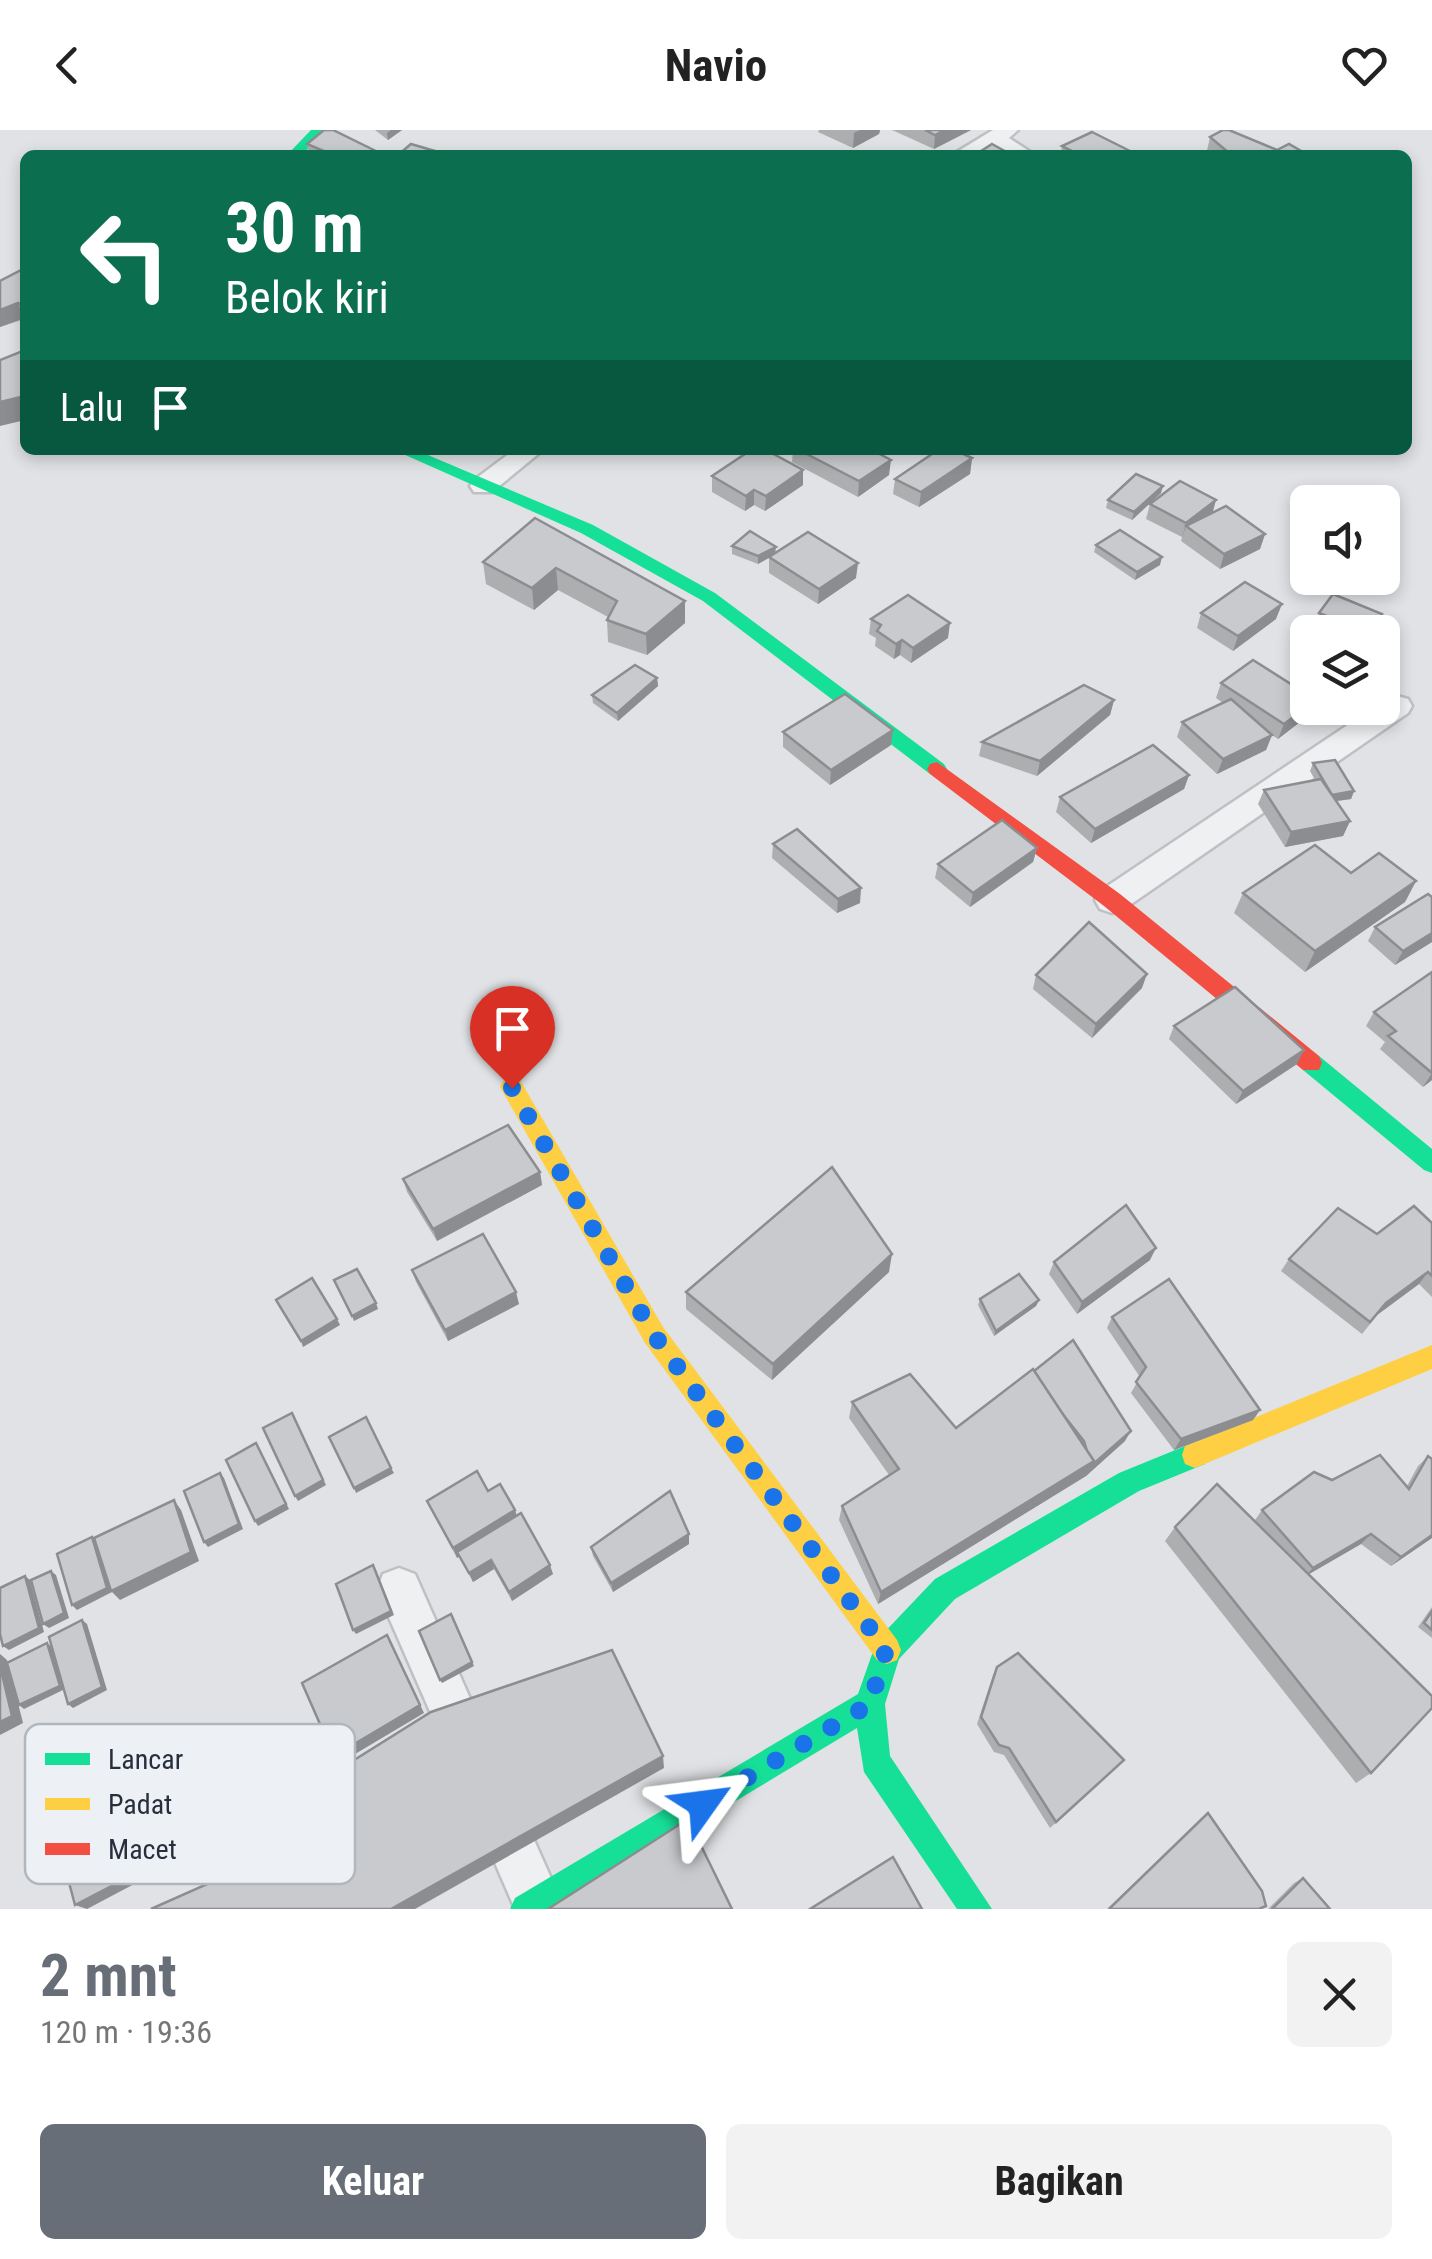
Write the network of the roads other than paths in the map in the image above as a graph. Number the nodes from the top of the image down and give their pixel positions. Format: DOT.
graph roads {
  1 [pos="318,130"];
  2 [pos="1000,134"];
  3 [pos="299,150"];
  4 [pos="972,150"];
  5 [pos="413,455"];
  6 [pos="523,455"];
  7 [pos="483,486"];
  8 [pos="1369,725"];
  9 [pos="1112,900"];
  10 [pos="512,1088"];
  11 [pos="1432,1163"];
  12 [pos="1432,1357"];
  13 [pos="399,1590"];
  14 [pos="886,1650"];
  15 [pos="870,1704"];
  16 [pos="531,1906"];
  17 [pos="976,1909"];
  1 -- 3 [label="street"];
  2 -- 4 [label="street"];
  5 -- 7 [label="street"];
  6 -- 7 [label="street"];
  7 -- 9 [label="street"];
  8 -- 9 [label="street"];
  9 -- 11 [label="street"];
  10 -- 14 [label="street"];
  12 -- 14 [label="street"];
  13 -- 16 [label="street"];
  14 -- 15 [label="street"];
  15 -- 16 [label="street"];
  15 -- 17 [label="street"];
}
